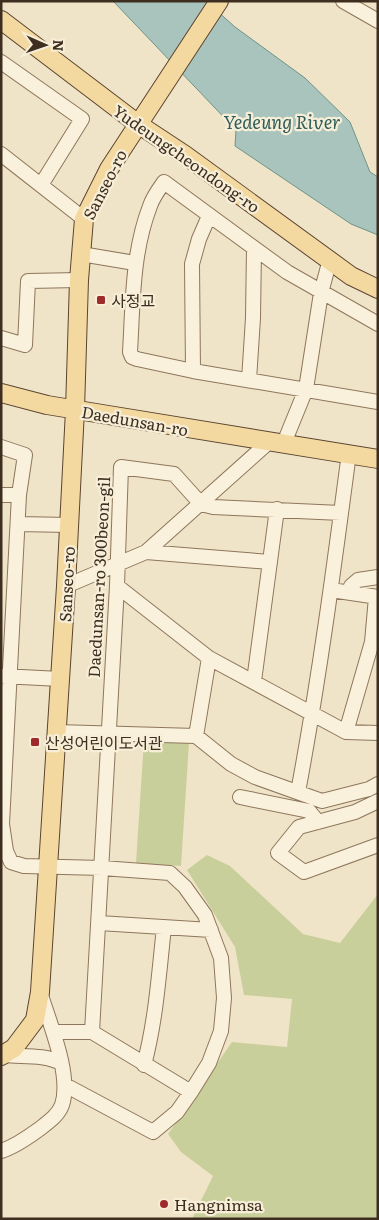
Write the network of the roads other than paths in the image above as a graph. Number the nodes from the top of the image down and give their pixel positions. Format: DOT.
graph roads {
  1 [pos="220,1"];
  2 [pos="342,1"];
  3 [pos="1,20"];
  4 [pos="378,22"];
  5 [pos="1,62"];
  6 [pos="141,118"];
  7 [pos="1,154"];
  8 [pos="41,185"];
  9 [pos="209,216"];
  10 [pos="84,219"];
  11 [pos="254,248"];
  12 [pos="81,254"];
  13 [pos="330,259"];
  14 [pos="135,263"];
  15 [pos="79,280"];
  16 [pos="378,289"];
  17 [pos="321,293"];
  18 [pos="378,324"];
  19 [pos="1,338"];
  20 [pos="194,371"];
  21 [pos="249,380"];
  22 [pos="306,389"];
  23 [pos="1,393"];
  24 [pos="378,402"];
  25 [pos="75,410"];
  26 [pos="277,442"];
  27 [pos="1,447"];
  28 [pos="349,453"];
  29 [pos="378,458"];
  30 [pos="1,495"];
  31 [pos="19,495"];
  32 [pos="201,504"];
  33 [pos="276,510"];
  34 [pos="341,513"];
  35 [pos="18,524"];
  36 [pos="69,525"];
  37 [pos="146,552"];
  38 [pos="270,562"];
  39 [pos="117,566"];
  40 [pos="378,577"];
  41 [pos="66,586"];
  42 [pos="117,586"];
  43 [pos="351,586"];
  44 [pos="331,590"];
  45 [pos="377,597"];
  46 [pos="209,658"];
  47 [pos="6,676"];
  48 [pos="60,679"];
  49 [pos="254,681"];
  50 [pos="312,714"];
  51 [pos="56,732"];
  52 [pos="346,732"];
  53 [pos="378,733"];
  54 [pos="108,734"];
  55 [pos="196,736"];
  56 [pos="3,774"];
  57 [pos="378,784"];
  58 [pos="298,792"];
  59 [pos="240,797"];
  60 [pos="378,800"];
  61 [pos="318,822"];
  62 [pos="378,845"];
  63 [pos="48,867"];
  64 [pos="102,868"];
  65 [pos="98,923"];
  66 [pos="164,927"];
  67 [pos="211,930"];
  68 [pos="40,992"];
  69 [pos="54,1032"];
  70 [pos="92,1032"];
  71 [pos="3,1055"];
  72 [pos="60,1063"];
  73 [pos="144,1065"];
  74 [pos="65,1085"];
  75 [pos="191,1092"];
  76 [pos="1,1151"];
  1 -- 6 [label="main road, Sanseo-ro"];
  2 -- 4 [label="street"];
  3 -- 6 [label="main road, Yudeungcheondong-ro"];
  5 -- 8 [label="street"];
  6 -- 10 [label="main road, Sanseo-ro"];
  6 -- 13 [label="main road, Yudeungcheondong-ro"];
  7 -- 8 [label="street"];
  8 -- 10 [label="street"];
  9 -- 11 [label="street"];
  9 -- 14 [label="street"];
  9 -- 20 [label="street"];
  10 -- 12 [label="main road, Sanseo-ro"];
  11 -- 17 [label="street"];
  11 -- 21 [label="street"];
  12 -- 14 [label="street"];
  12 -- 15 [label="main road, Sanseo-ro"];
  13 -- 16 [label="main road, Yudeungcheondong-ro"];
  13 -- 17 [label="street"];
  14 -- 20 [label="street"];
  15 -- 19 [label="street"];
  15 -- 25 [label="main road, Sanseo-ro"];
  17 -- 18 [label="street"];
  17 -- 22 [label="street"];
  20 -- 21 [label="street"];
  21 -- 22 [label="street"];
  22 -- 24 [label="street"];
  22 -- 26 [label="street"];
  23 -- 25 [label="main road, Daedunsan-ro"];
  25 -- 26 [label="main road, Daedunsan-ro"];
  25 -- 36 [label="main road, Sanseo-ro"];
  26 -- 28 [label="main road, Daedunsan-ro"];
  26 -- 32 [label="street"];
  27 -- 31 [label="street"];
  28 -- 29 [label="main road, Daedunsan-ro"];
  28 -- 34 [label="street"];
  30 -- 31 [label="street"];
  31 -- 35 [label="street"];
  32 -- 33 [label="street"];
  32 -- 37 [label="street"];
  32 -- 39 [label="street, Daedunsan-ro 300beon-gil"];
  33 -- 34 [label="street"];
  33 -- 38 [label="street"];
  34 -- 44 [label="street"];
  35 -- 36 [label="street"];
  35 -- 47 [label="street"];
  36 -- 41 [label="main road, Sanseo-ro"];
  37 -- 38 [label="street"];
  37 -- 39 [label="street"];
  38 -- 49 [label="street"];
  39 -- 41 [label="street"];
  39 -- 42 [label="street, Daedunsan-ro 300beon-gil"];
  40 -- 43 [label="street"];
  41 -- 48 [label="main road, Sanseo-ro"];
  42 -- 46 [label="street"];
  42 -- 54 [label="street, Daedunsan-ro 300beon-gil"];
  44 -- 45 [label="street"];
  44 -- 50 [label="street"];
  45 -- 52 [label="street"];
  46 -- 49 [label="street"];
  46 -- 55 [label="street"];
  47 -- 48 [label="street"];
  47 -- 56 [label="street"];
  48 -- 51 [label="main road, Sanseo-ro"];
  49 -- 50 [label="street"];
  50 -- 52 [label="street"];
  50 -- 58 [label="street"];
  51 -- 54 [label="street"];
  51 -- 63 [label="main road, Sanseo-ro"];
  52 -- 53 [label="street"];
  54 -- 55 [label="street"];
  54 -- 64 [label="street, Daedunsan-ro 300beon-gil"];
  55 -- 58 [label="street"];
  56 -- 63 [label="street"];
  57 -- 58 [label="street"];
  59 -- 61 [label="street"];
  60 -- 61 [label="street"];
  61 -- 62 [label="street"];
  63 -- 64 [label="street"];
  63 -- 68 [label="main road, Sanseo-ro"];
  64 -- 65 [label="street, Daedunsan-ro 300beon-gil"];
  64 -- 67 [label="street"];
  65 -- 66 [label="street"];
  65 -- 70 [label="street, Daedunsan-ro 300beon-gil"];
  66 -- 67 [label="street"];
  66 -- 73 [label="street"];
  67 -- 75 [label="street"];
  68 -- 69 [label="street"];
  68 -- 71 [label="main road, Sanseo-ro"];
  69 -- 70 [label="street"];
  69 -- 72 [label="street"];
  70 -- 73 [label="street"];
  71 -- 72 [label="street"];
  72 -- 74 [label="street"];
  73 -- 75 [label="street"];
  74 -- 75 [label="street"];
  74 -- 76 [label="street"];
}
